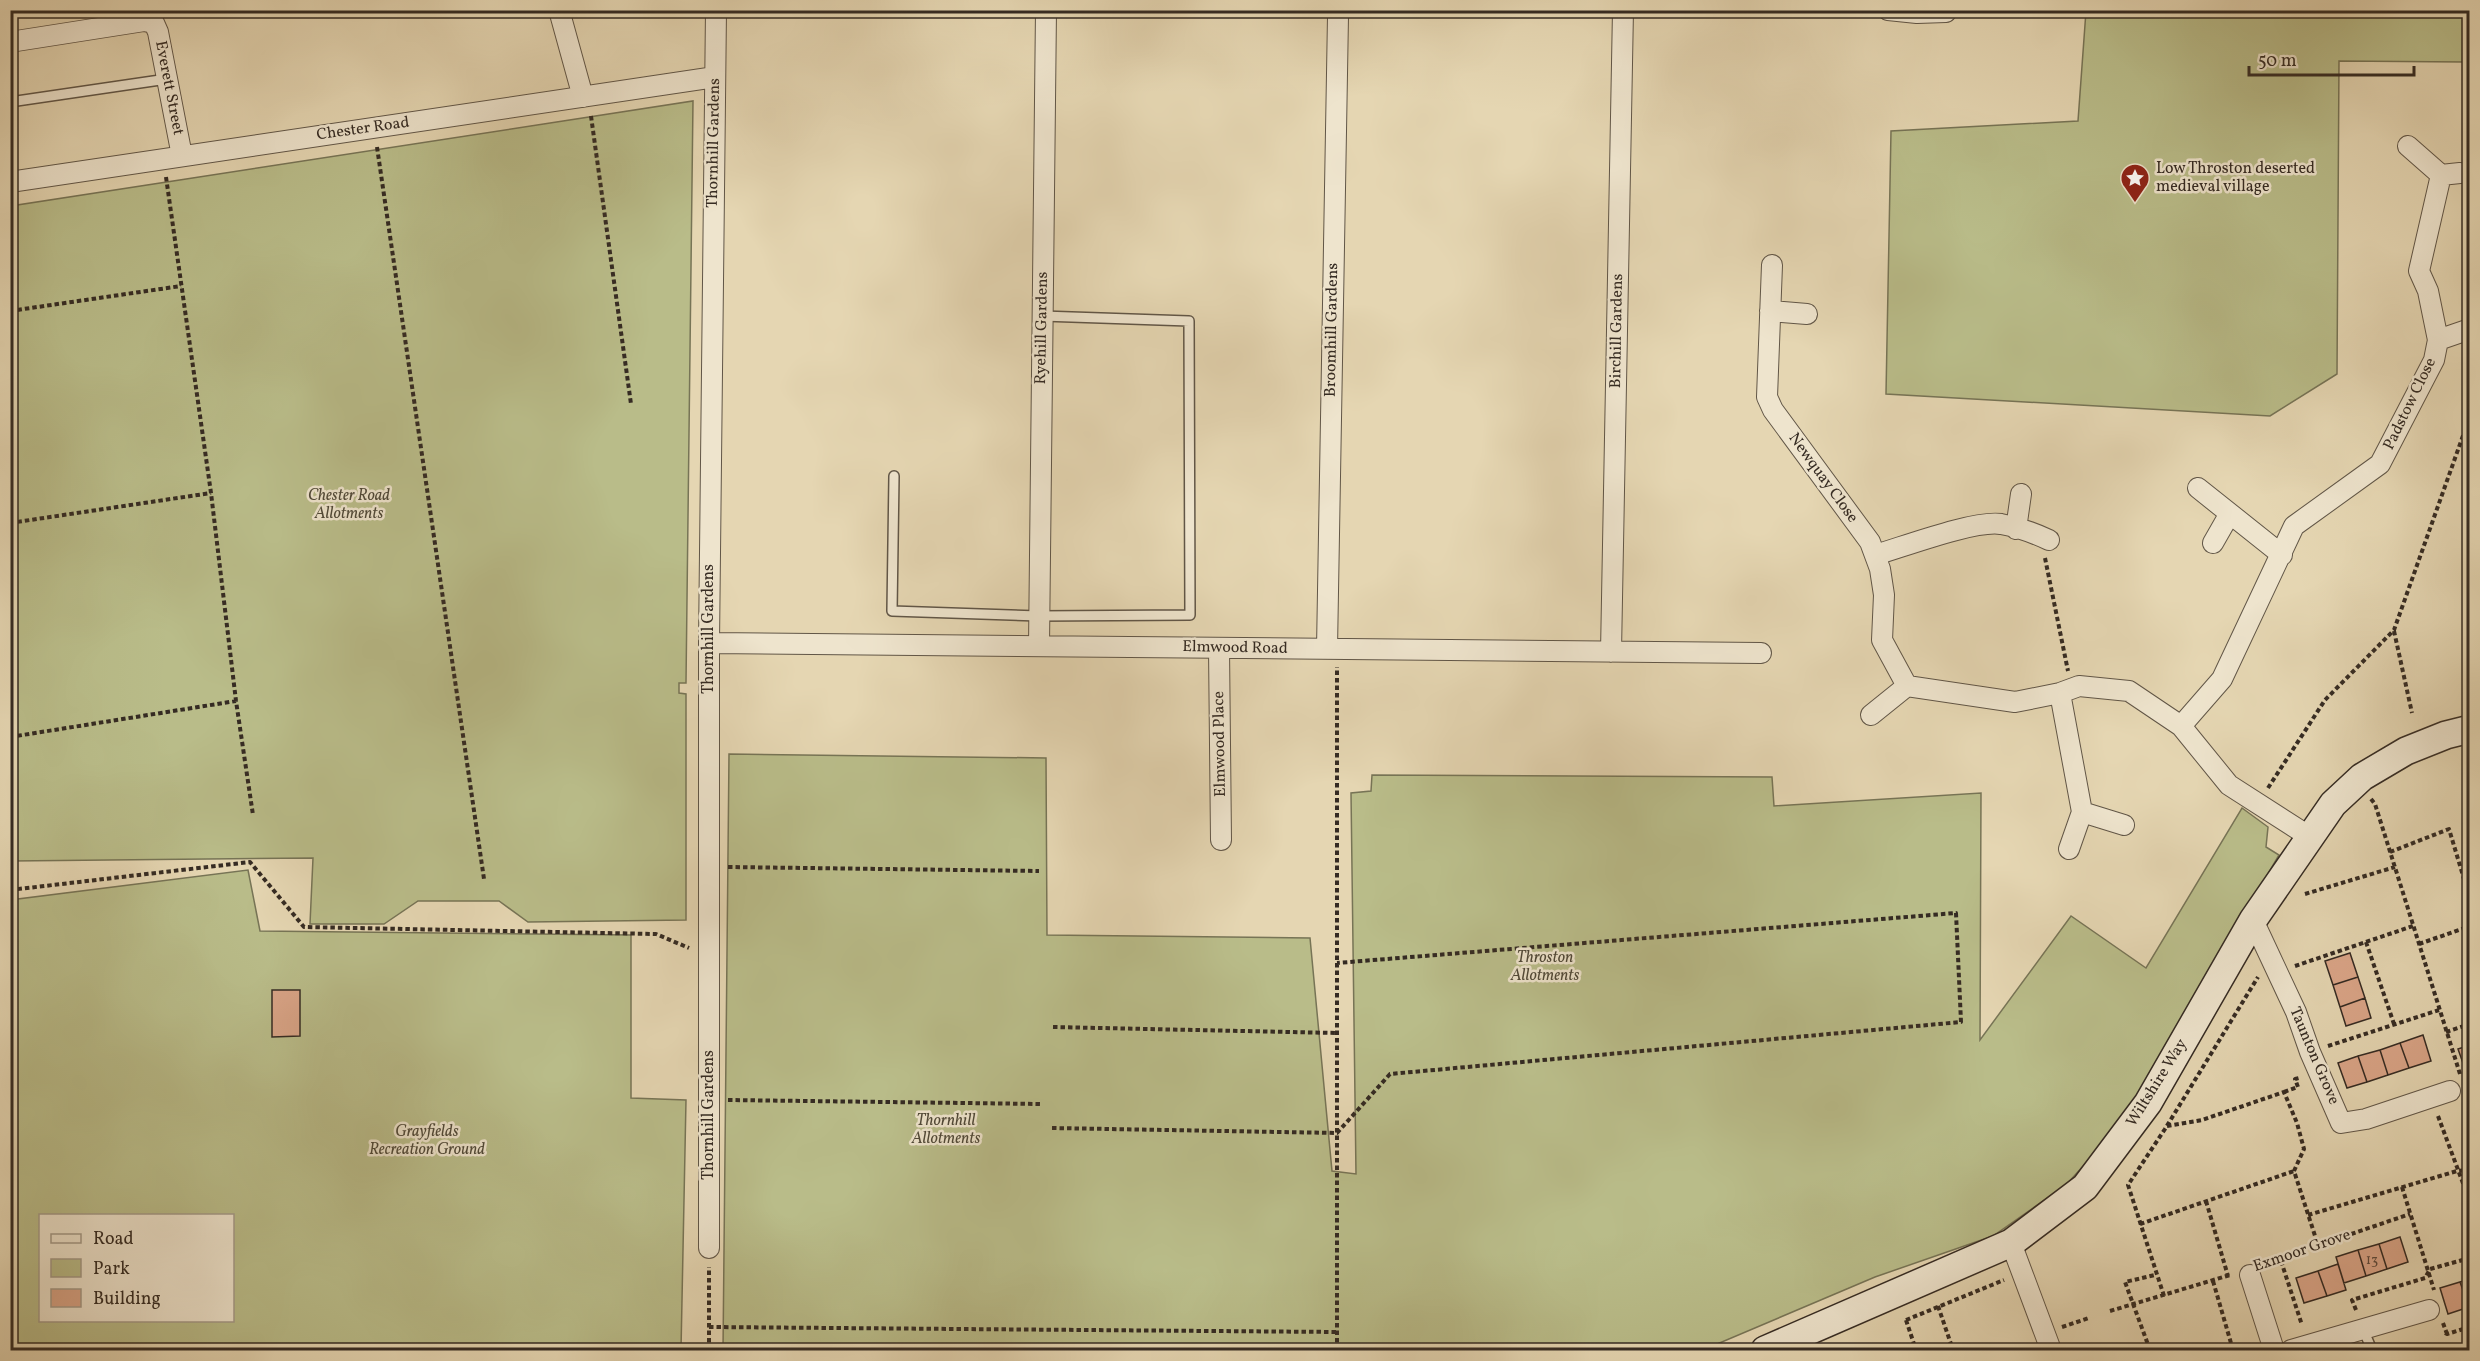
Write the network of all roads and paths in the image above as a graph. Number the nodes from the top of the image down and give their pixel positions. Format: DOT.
graph roads {
  1 [pos="559,10"];
  2 [pos="716,10"];
  3 [pos="1046,10"];
  4 [pos="1340,10"];
  5 [pos="1623,10"];
  6 [pos="1888,10"];
  7 [pos="1946,12"];
  8 [pos="127,17"];
  9 [pos="10,42"];
  10 [pos="715,77"];
  11 [pos="167,79"];
  12 [pos="10,102"];
  13 [pos="587,104"];
  14 [pos="376,143"];
  15 [pos="2408,146"];
  16 [pos="182,156"];
  17 [pos="165,173"];
  18 [pos="10,182"];
  19 [pos="1772,265"];
  20 [pos="181,286"];
  21 [pos="10,311"];
  22 [pos="1770,311"];
  23 [pos="1807,314"];
  24 [pos="1042,316"];
  25 [pos="2469,329"];
  26 [pos="2438,340"];
  27 [pos="631,404"];
  28 [pos="2469,416"];
  29 [pos="894,476"];
  30 [pos="2198,488"];
  31 [pos="211,493"];
  32 [pos="2021,494"];
  33 [pos="2229,515"];
  34 [pos="10,524"];
  35 [pos="2016,529"];
  36 [pos="2045,538"];
  37 [pos="2213,543"];
  38 [pos="1875,555"];
  39 [pos="2282,555"];
  40 [pos="1039,616"];
  41 [pos="2394,630"];
  42 [pos="709,643"];
  43 [pos="1039,646"];
  44 [pos="1219,648"];
  45 [pos="1332,649"];
  46 [pos="1611,652"];
  47 [pos="1761,653"];
  48 [pos="1907,686"];
  49 [pos="2066,691"];
  50 [pos="236,701"];
  51 [pos="2412,713"];
  52 [pos="1871,715"];
  53 [pos="2181,726"];
  54 [pos="2469,729"];
  55 [pos="10,737"];
  56 [pos="2357,781"];
  57 [pos="2257,804"];
  58 [pos="2082,812"];
  59 [pos="253,815"];
  60 [pos="2124,825"];
  61 [pos="2310,837"];
  62 [pos="1221,840"];
  63 [pos="2069,849"];
  64 [pos="2390,852"];
  65 [pos="709,867"];
  66 [pos="2395,867"];
  67 [pos="1039,871"];
  68 [pos="484,879"];
  69 [pos="10,890"];
  70 [pos="2305,894"];
  71 [pos="2469,899"];
  72 [pos="2253,920"];
  73 [pos="2413,926"];
  74 [pos="2469,926"];
  75 [pos="2366,942"];
  76 [pos="2419,944"];
  77 [pos="709,950"];
  78 [pos="2270,957"];
  79 [pos="1337,963"];
  80 [pos="2279,976"];
  81 [pos="2439,1010"];
  82 [pos="2394,1024"];
  83 [pos="2469,1024"];
  84 [pos="1053,1027"];
  85 [pos="2446,1032"];
  86 [pos="1337,1033"];
  87 [pos="2310,1052"];
  88 [pos="2457,1087"];
  89 [pos="2432,1097"];
  90 [pos="709,1100"];
  91 [pos="1042,1104"];
  92 [pos="2142,1111"];
  93 [pos="2168,1126"];
  94 [pos="1052,1128"];
  95 [pos="1337,1133"];
  96 [pos="2459,1170"];
  97 [pos="2469,1170"];
  98 [pos="2294,1171"];
  99 [pos="2402,1187"];
  100 [pos="2206,1201"];
  101 [pos="2469,1202"];
  102 [pos="2410,1214"];
  103 [pos="2308,1215"];
  104 [pos="2140,1224"];
  105 [pos="2012,1243"];
  106 [pos="2318,1245"];
  107 [pos="709,1248"];
  108 [pos="2469,1258"];
  109 [pos="2281,1261"];
  110 [pos="2250,1270"];
  111 [pos="2428,1272"];
  112 [pos="2155,1275"];
  113 [pos="2228,1275"];
  114 [pos="2008,1278"];
  115 [pos="1929,1279"];
  116 [pos="2213,1281"];
  117 [pos="1897,1293"];
  118 [pos="2164,1296"];
  119 [pos="2134,1305"];
  120 [pos="2435,1305"];
  121 [pos="1938,1307"];
  122 [pos="2110,1311"];
  123 [pos="2089,1318"];
  124 [pos="1906,1320"];
  125 [pos="709,1327"];
  126 [pos="2469,1327"];
  127 [pos="2059,1328"];
  128 [pos="2364,1329"];
  129 [pos="1337,1332"];
  130 [pos="2446,1334"];
  131 [pos="2044,1347"];
  132 [pos="2300,1348"];
  133 [pos="709,1350"];
  134 [pos="1337,1350"];
  135 [pos="1765,1350"];
  136 [pos="1916,1350"];
  137 [pos="1953,1350"];
  138 [pos="2014,1350"];
  139 [pos="2150,1350"];
  140 [pos="2233,1350"];
  141 [pos="2274,1350"];
  142 [pos="2372,1350"];
  1 -- 13 [label="street"];
  2 -- 10 [label="street, Thornhill Gardens"];
  3 -- 24 [label="street, Ryehill Gardens"];
  4 -- 45 [label="street, Broomhill Gardens"];
  5 -- 46 [label="street, Birchill Gardens"];
  6 -- 7 [label="street"];
  8 -- 9 [label="street, Everett Street"];
  8 -- 11 [label="street, Everett Street"];
  10 -- 13 [label="street, Chester Road"];
  10 -- 42 [label="street, Thornhill Gardens"];
  11 -- 12 [label="lane"];
  11 -- 16 [label="street, Everett Street"];
  13 -- 16 [label="street, Chester Road"];
  13 -- 27 [label="path"];
  14 -- 68 [label="path"];
  15 -- 26 [label="street, Padstow Close"];
  16 -- 18 [label="street, Chester Road"];
  17 -- 20 [label="path"];
  19 -- 22 [label="street, Newquay Close"];
  20 -- 21 [label="path"];
  20 -- 31 [label="path"];
  22 -- 23 [label="street"];
  22 -- 38 [label="street, Newquay Close"];
  24 -- 40 [label="street, Ryehill Gardens"];
  24 -- 40 [label="lane"];
  25 -- 26 [label="street"];
  26 -- 39 [label="street, Padstow Close"];
  28 -- 41 [label="path"];
  29 -- 40 [label="lane"];
  30 -- 33 [label="street"];
  31 -- 34 [label="path"];
  31 -- 50 [label="path"];
  32 -- 35 [label="street"];
  33 -- 37 [label="street"];
  33 -- 39 [label="street"];
  35 -- 36 [label="street"];
  35 -- 38 [label="street"];
  36 -- 49 [label="path"];
  38 -- 48 [label="street, Newquay Close"];
  39 -- 53 [label="street, Padstow Close"];
  40 -- 43 [label="street, Ryehill Gardens"];
  41 -- 51 [label="path"];
  41 -- 57 [label="path"];
  42 -- 43 [label="street, Elmwood Road"];
  42 -- 65 [label="street, Thornhill Gardens"];
  43 -- 44 [label="street, Elmwood Road"];
  44 -- 45 [label="street, Elmwood Road"];
  44 -- 62 [label="street, Elmwood Place"];
  45 -- 46 [label="street, Elmwood Road"];
  45 -- 79 [label="path"];
  46 -- 47 [label="street, Elmwood Road"];
  48 -- 49 [label="street"];
  48 -- 52 [label="street"];
  49 -- 53 [label="street"];
  49 -- 58 [label="street"];
  50 -- 55 [label="path"];
  50 -- 59 [label="path"];
  53 -- 57 [label="street"];
  54 -- 56 [label="street, Wiltshire Way"];
  56 -- 61 [label="street, Wiltshire Way"];
  56 -- 64 [label="path"];
  57 -- 61 [label="street"];
  58 -- 60 [label="street"];
  58 -- 63 [label="street"];
  61 -- 72 [label="street, Wiltshire Way"];
  64 -- 66 [label="path"];
  64 -- 71 [label="path"];
  65 -- 67 [label="path"];
  65 -- 77 [label="street, Thornhill Gardens"];
  66 -- 70 [label="path"];
  66 -- 73 [label="path"];
  69 -- 77 [label="path"];
  72 -- 78 [label="street, Taunton Grove"];
  72 -- 92 [label="street, Wiltshire Way"];
  73 -- 75 [label="path"];
  73 -- 76 [label="path"];
  74 -- 76 [label="path"];
  75 -- 80 [label="path"];
  75 -- 82 [label="path"];
  76 -- 81 [label="path"];
  77 -- 90 [label="street, Thornhill Gardens"];
  78 -- 80 [label="street, Taunton Grove"];
  78 -- 93 [label="path"];
  79 -- 86 [label="path"];
  79 -- 95 [label="path"];
  80 -- 87 [label="street, Taunton Grove"];
  81 -- 82 [label="path"];
  81 -- 85 [label="path"];
  82 -- 87 [label="path"];
  83 -- 85 [label="path"];
  84 -- 86 [label="path"];
  85 -- 88 [label="path"];
  86 -- 95 [label="path"];
  87 -- 89 [label="street, Taunton Grove"];
  88 -- 89 [label="street, Taunton Grove"];
  89 -- 96 [label="path"];
  90 -- 91 [label="path"];
  90 -- 107 [label="street, Thornhill Gardens"];
  92 -- 93 [label="path"];
  92 -- 105 [label="street, Wiltshire Way"];
  93 -- 98 [label="path"];
  93 -- 104 [label="path"];
  94 -- 95 [label="path"];
  95 -- 129 [label="path"];
  96 -- 97 [label="path"];
  96 -- 99 [label="path"];
  96 -- 101 [label="path"];
  98 -- 100 [label="path"];
  98 -- 103 [label="path"];
  99 -- 102 [label="path"];
  99 -- 103 [label="path"];
  100 -- 104 [label="path"];
  100 -- 113 [label="path"];
  102 -- 106 [label="path, Exmoor Grove"];
  102 -- 111 [label="path"];
  103 -- 106 [label="path"];
  104 -- 112 [label="path"];
  105 -- 115 [label="street, Wiltshire Way"];
  105 -- 131 [label="street"];
  106 -- 110 [label="path, Exmoor Grove"];
  107 -- 125 [label="path"];
  108 -- 111 [label="path"];
  109 -- 132 [label="path"];
  110 -- 113 [label="path, Exmoor Grove"];
  110 -- 141 [label="street"];
  111 -- 120 [label="path"];
  111 -- 128 [label="path"];
  112 -- 118 [label="path"];
  112 -- 119 [label="path"];
  113 -- 116 [label="path, Exmoor Grove"];
  114 -- 121 [label="path"];
  115 -- 117 [label="street, Wiltshire Way"];
  115 -- 121 [label="path"];
  116 -- 118 [label="path, Exmoor Grove"];
  116 -- 140 [label="path"];
  117 -- 124 [label="path"];
  117 -- 135 [label="street, Wiltshire Way"];
  118 -- 119 [label="path, Exmoor Grove"];
  119 -- 122 [label="path, Exmoor Grove"];
  119 -- 139 [label="path"];
  120 -- 128 [label="street"];
  120 -- 130 [label="path"];
  120 -- 130 [label="path"];
  121 -- 124 [label="path"];
  121 -- 137 [label="path"];
  123 -- 127 [label="path"];
  124 -- 136 [label="path"];
  125 -- 129 [label="path"];
  125 -- 133 [label="path"];
  126 -- 130 [label="path"];
  128 -- 132 [label="street"];
  128 -- 142 [label="lane"];
  129 -- 134 [label="path"];
  131 -- 138 [label="path"];
}
